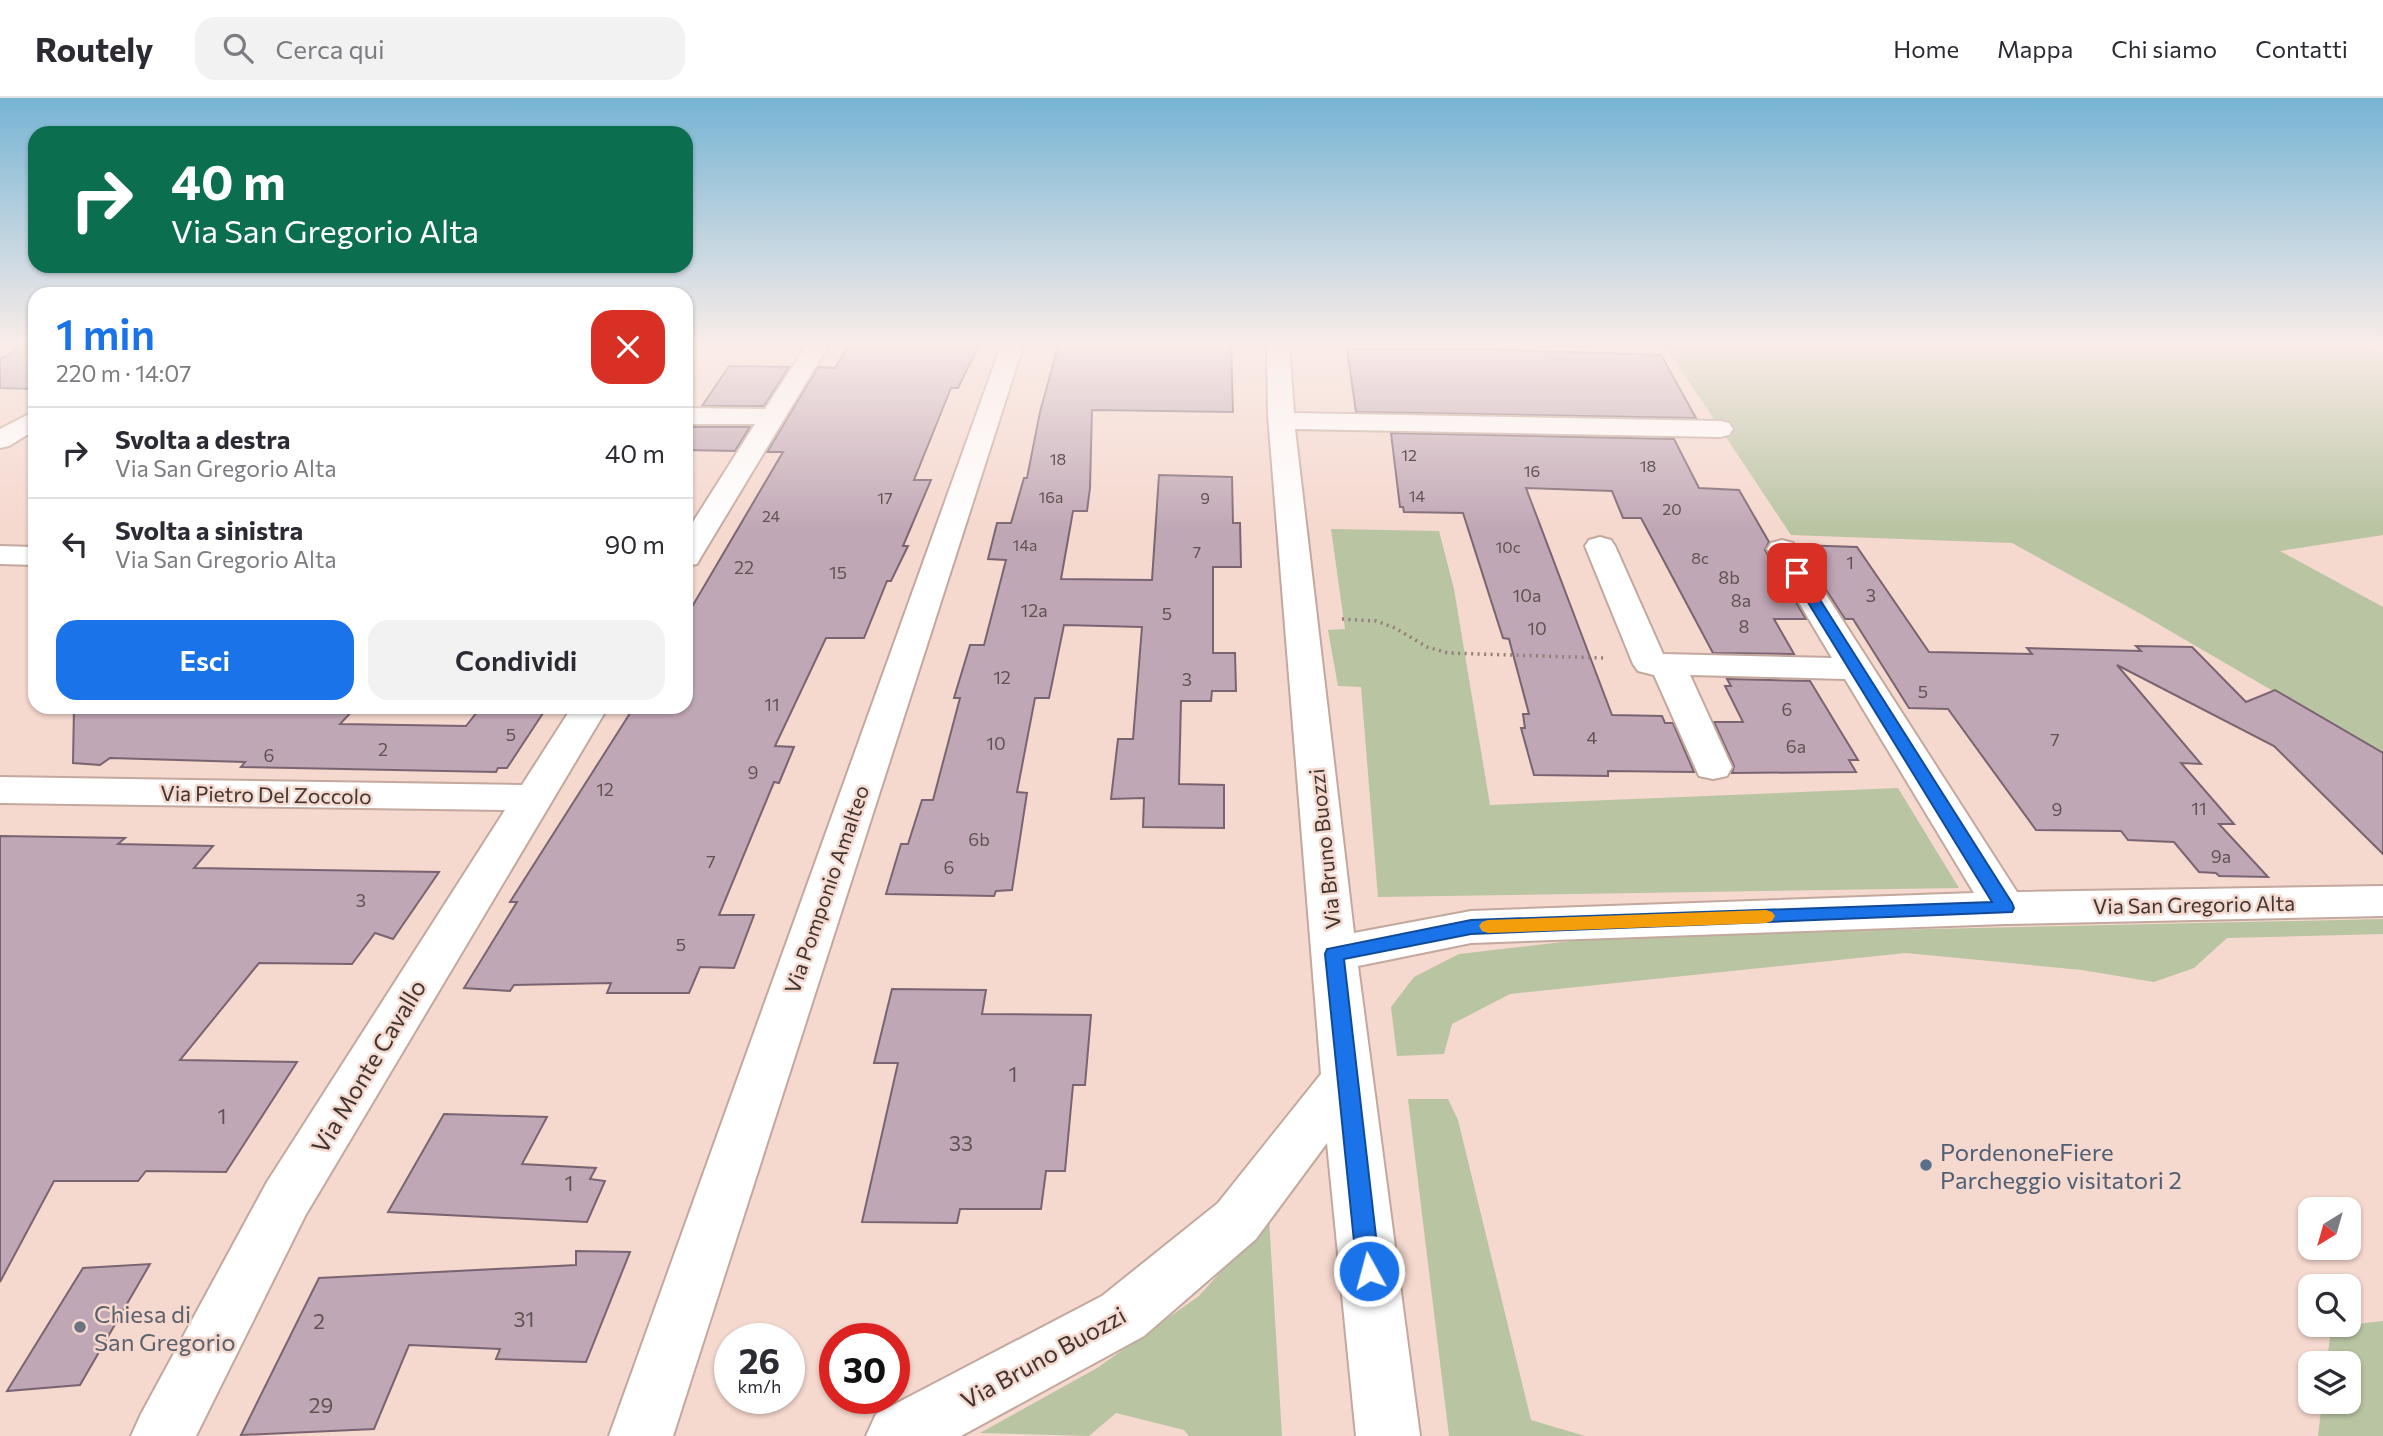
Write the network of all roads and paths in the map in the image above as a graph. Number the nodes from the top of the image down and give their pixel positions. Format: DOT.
graph roads {
  1 [pos="781,405"];
  2 [pos="992,405"];
  3 [pos="1281,405"];
  4 [pos="0,409"];
  5 [pos="28,410"];
  6 [pos="693,416"];
  7 [pos="774,417"];
  8 [pos="1282,421"];
  9 [pos="28,423"];
  10 [pos="1720,429"];
  11 [pos="0,440"];
  12 [pos="693,546"];
  13 [pos="1600,546"];
  14 [pos="1782,549"];
  15 [pos="0,555"];
  16 [pos="28,556"];
  17 [pos="1301,618"];
  18 [pos="1658,662"];
  19 [pos="1854,668"];
  20 [pos="586,714"];
  21 [pos="1713,767"];
  22 [pos="0,790"];
  23 [pos="532,798"];
  24 [pos="2383,901"];
  25 [pos="2005,908"];
  26 [pos="1334,954"];
  27 [pos="1346,1079"];
  28 [pos="163,1436"];
  29 [pos="640,1436"];
  30 [pos="898,1436"];
  31 [pos="1388,1436"];
  1 -- 7 [label="street"];
  2 -- 29 [label="street, Via Pomponio Amalteo"];
  3 -- 8 [label="street, Via Bruno Buozzi"];
  4 -- 5 [label="street"];
  6 -- 7 [label="street"];
  7 -- 12 [label="street"];
  8 -- 10 [label="street"];
  8 -- 17 [label="street, Via Bruno Buozzi"];
  9 -- 11 [label="street"];
  13 -- 18 [label="street"];
  14 -- 19 [label="street"];
  15 -- 16 [label="street"];
  17 -- 18 [label="path"];
  17 -- 26 [label="street, Via Bruno Buozzi"];
  18 -- 19 [label="street"];
  18 -- 21 [label="street"];
  19 -- 25 [label="street"];
  20 -- 23 [label="street, Via Monte Cavallo"];
  22 -- 23 [label="street, Via Pietro Del Zoccolo"];
  23 -- 28 [label="street, Via Monte Cavallo"];
  24 -- 25 [label="street, Via San Gregorio Alta"];
  25 -- 26 [label="street, Via San Gregorio Alta"];
  26 -- 27 [label="street, Via Bruno Buozzi"];
  27 -- 30 [label="street, Via Bruno Buozzi"];
  27 -- 31 [label="street, Via Bruno Buozzi"];
}
